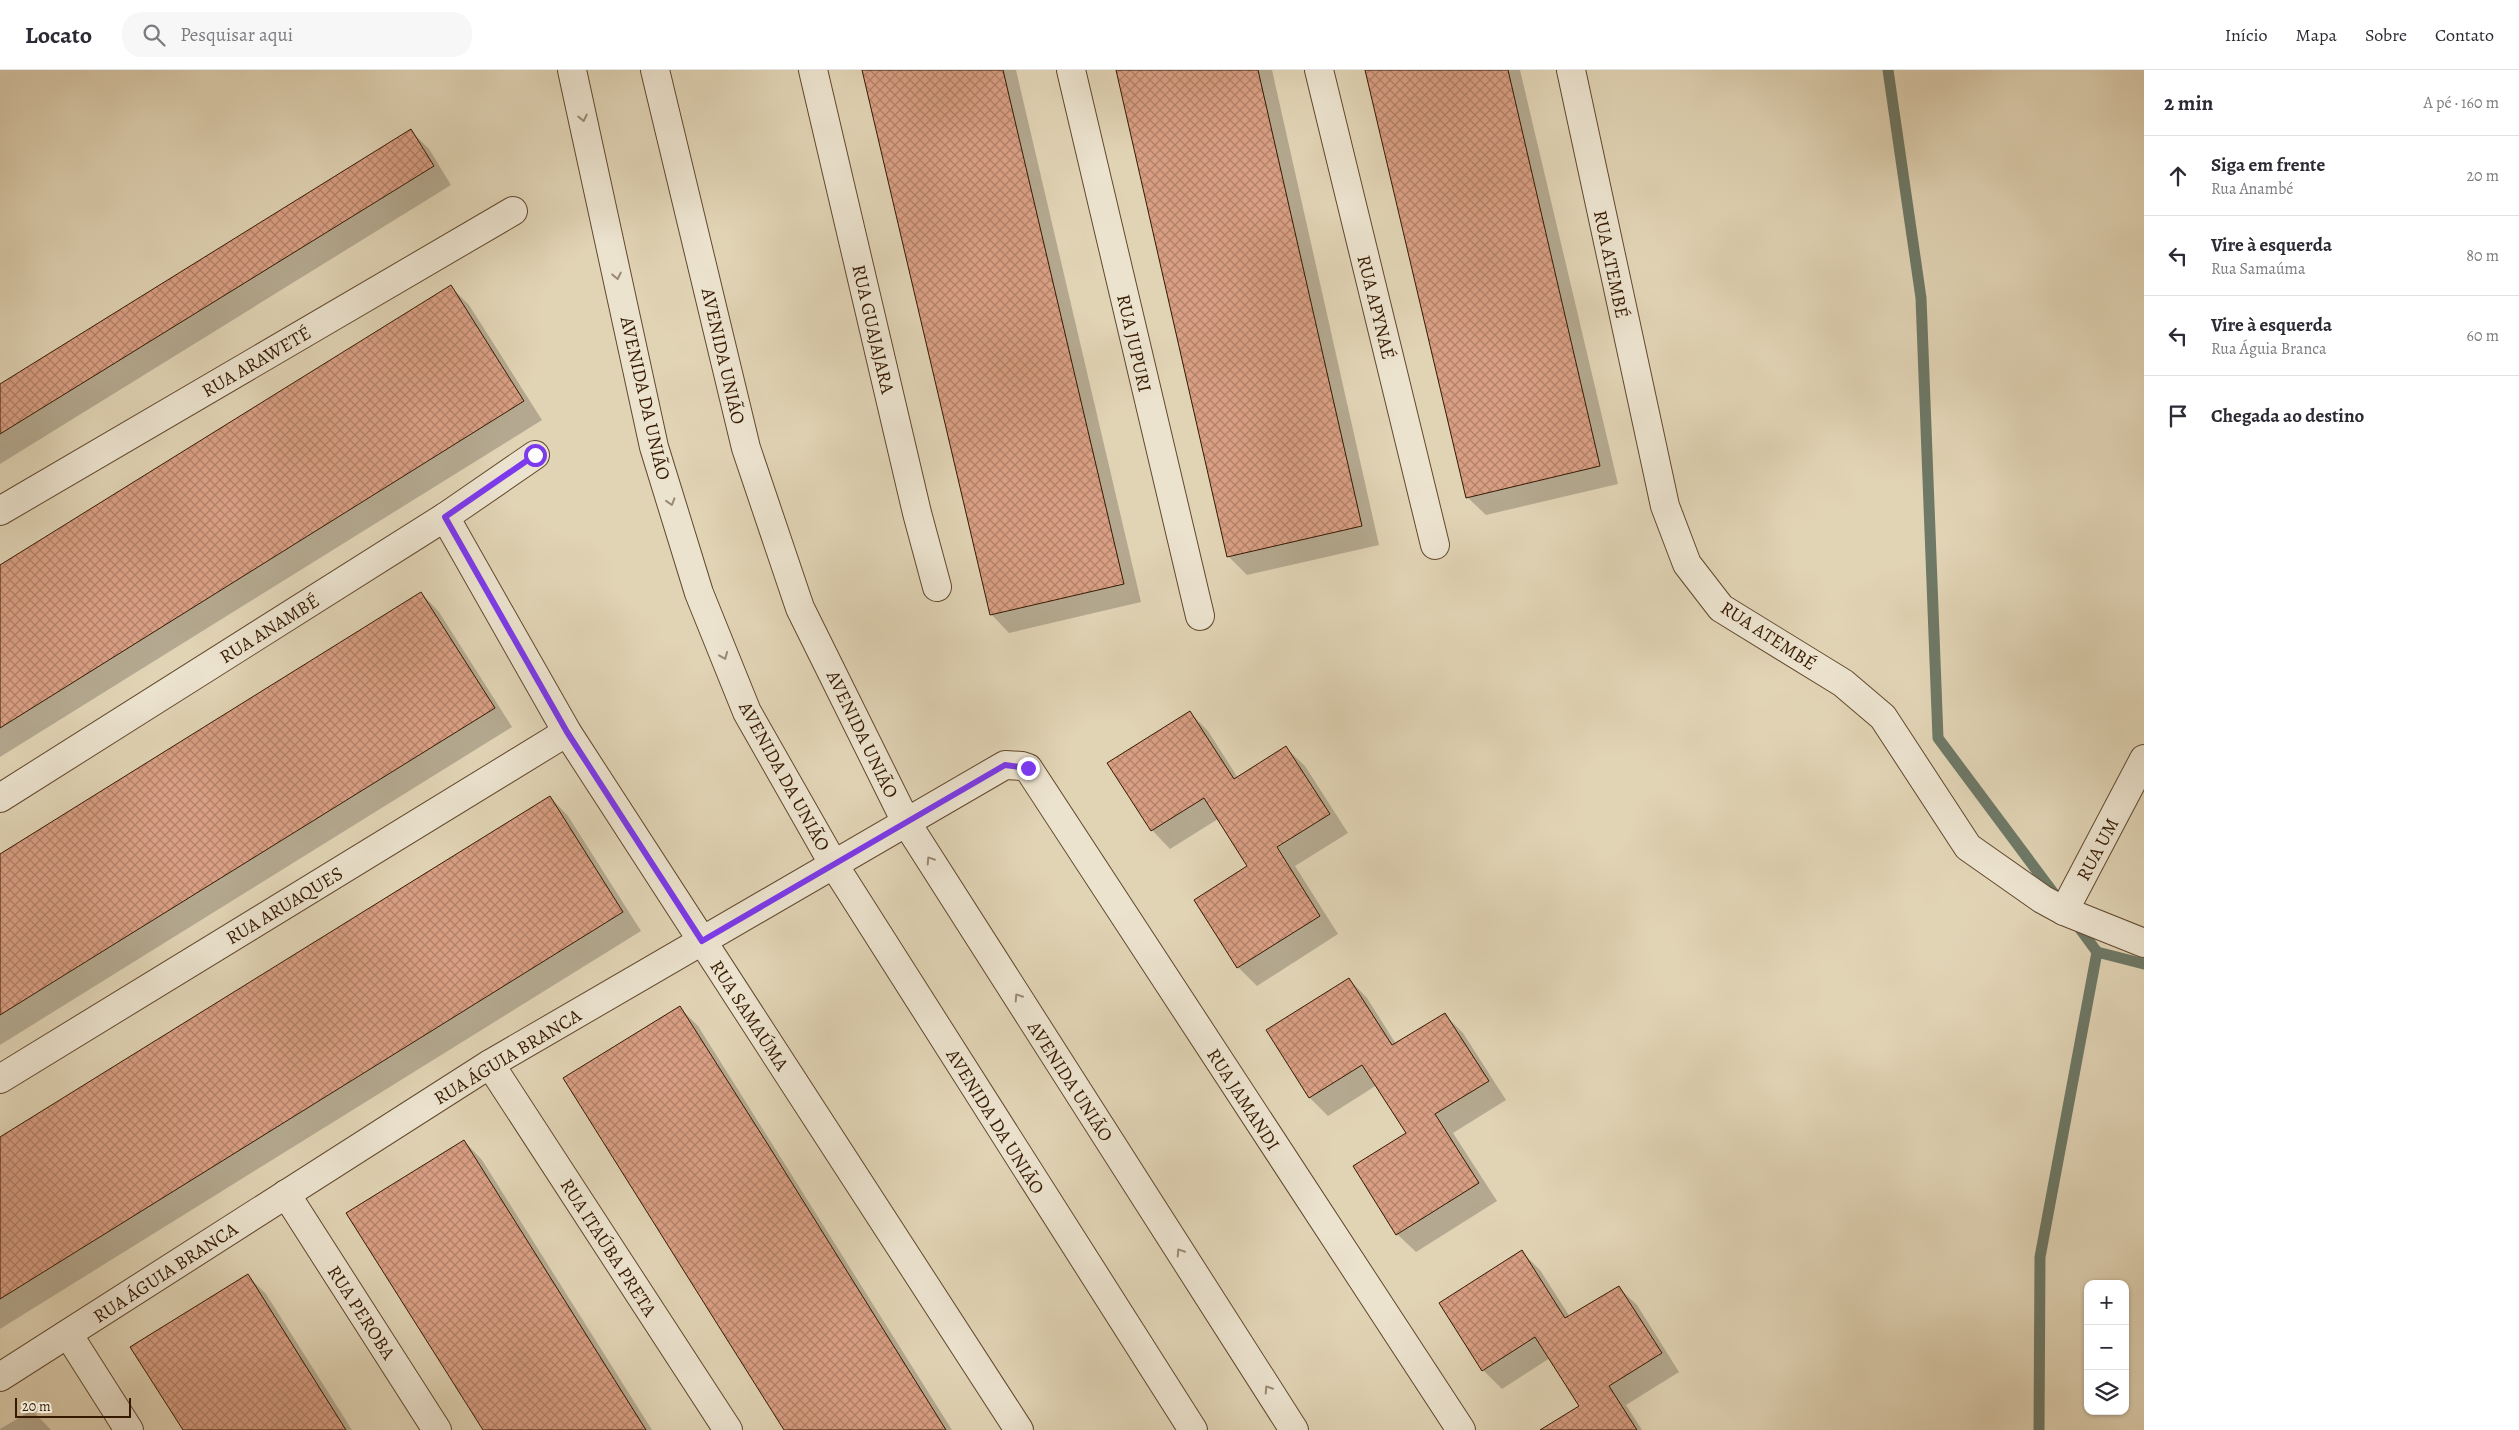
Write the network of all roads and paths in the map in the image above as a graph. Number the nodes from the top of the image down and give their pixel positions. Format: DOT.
graph roads {
  1 [pos="572,70"];
  2 [pos="655,70"];
  3 [pos="813,70"];
  4 [pos="1071,70"];
  5 [pos="1319,70"];
  6 [pos="1571,70"];
  7 [pos="513,211"];
  8 [pos="535,455"];
  9 [pos="0,511"];
  10 [pos="445,517"];
  11 [pos="1435,544"];
  12 [pos="937,587"];
  13 [pos="1200,616"];
  14 [pos="567,732"];
  15 [pos="2144,759"];
  16 [pos="1028,768"];
  17 [pos="0,798"];
  18 [pos="906,822"];
  19 [pos="834,865"];
  20 [pos="2064,911"];
  21 [pos="702,941"];
  22 [pos="2144,943"];
  23 [pos="490,1064"];
  24 [pos="0,1079"];
  25 [pos="286,1194"];
  26 [pos="68,1334"];
  27 [pos="0,1377"];
  28 [pos="129,1430"];
  29 [pos="437,1430"];
  30 [pos="728,1430"];
  31 [pos="1018,1430"];
  32 [pos="1193,1430"];
  33 [pos="1294,1430"];
  34 [pos="1461,1430"];
  1 -- 19 [label="street, AVENIDA DA UNIÃO, one-way"];
  2 -- 18 [label="street, AVENIDA UNIÃO"];
  3 -- 12 [label="street, RUA GUAJAJARA"];
  4 -- 13 [label="street, RUA JUPURI"];
  5 -- 11 [label="street, RUA APYNAÉ"];
  6 -- 20 [label="street, RUA ATEMBÉ"];
  7 -- 9 [label="street, RUA ARAWETÉ"];
  8 -- 10 [label="street, RUA ANAMBÉ"];
  10 -- 14 [label="street, RUA SAMAÚMA"];
  10 -- 17 [label="street, RUA ANAMBÉ"];
  14 -- 21 [label="street, RUA SAMAÚMA"];
  14 -- 24 [label="street, RUA ARUAQUES"];
  15 -- 20 [label="street, RUA UM"];
  16 -- 18 [label="street, RUA ÁGUIA BRANCA"];
  16 -- 34 [label="street, RUA JAMANDI"];
  18 -- 19 [label="street, RUA ÁGUIA BRANCA"];
  33 -- 18 [label="street, AVENIDA UNIÃO, one-way"];
  19 -- 21 [label="street, RUA ÁGUIA BRANCA"];
  19 -- 32 [label="street, AVENIDA DA UNIÃO"];
  20 -- 22 [label="street, RUA ATEMBÉ"];
  21 -- 23 [label="street, RUA ÁGUIA BRANCA"];
  21 -- 31 [label="street, RUA SAMAÚMA"];
  23 -- 25 [label="street, RUA ÁGUIA BRANCA"];
  23 -- 30 [label="street, RUA ITAÚBA PRETA"];
  25 -- 26 [label="street, RUA ÁGUIA BRANCA"];
  25 -- 29 [label="street, RUA PEROBA"];
  26 -- 27 [label="street, RUA ÁGUIA BRANCA"];
  26 -- 28 [label="street"];
}
